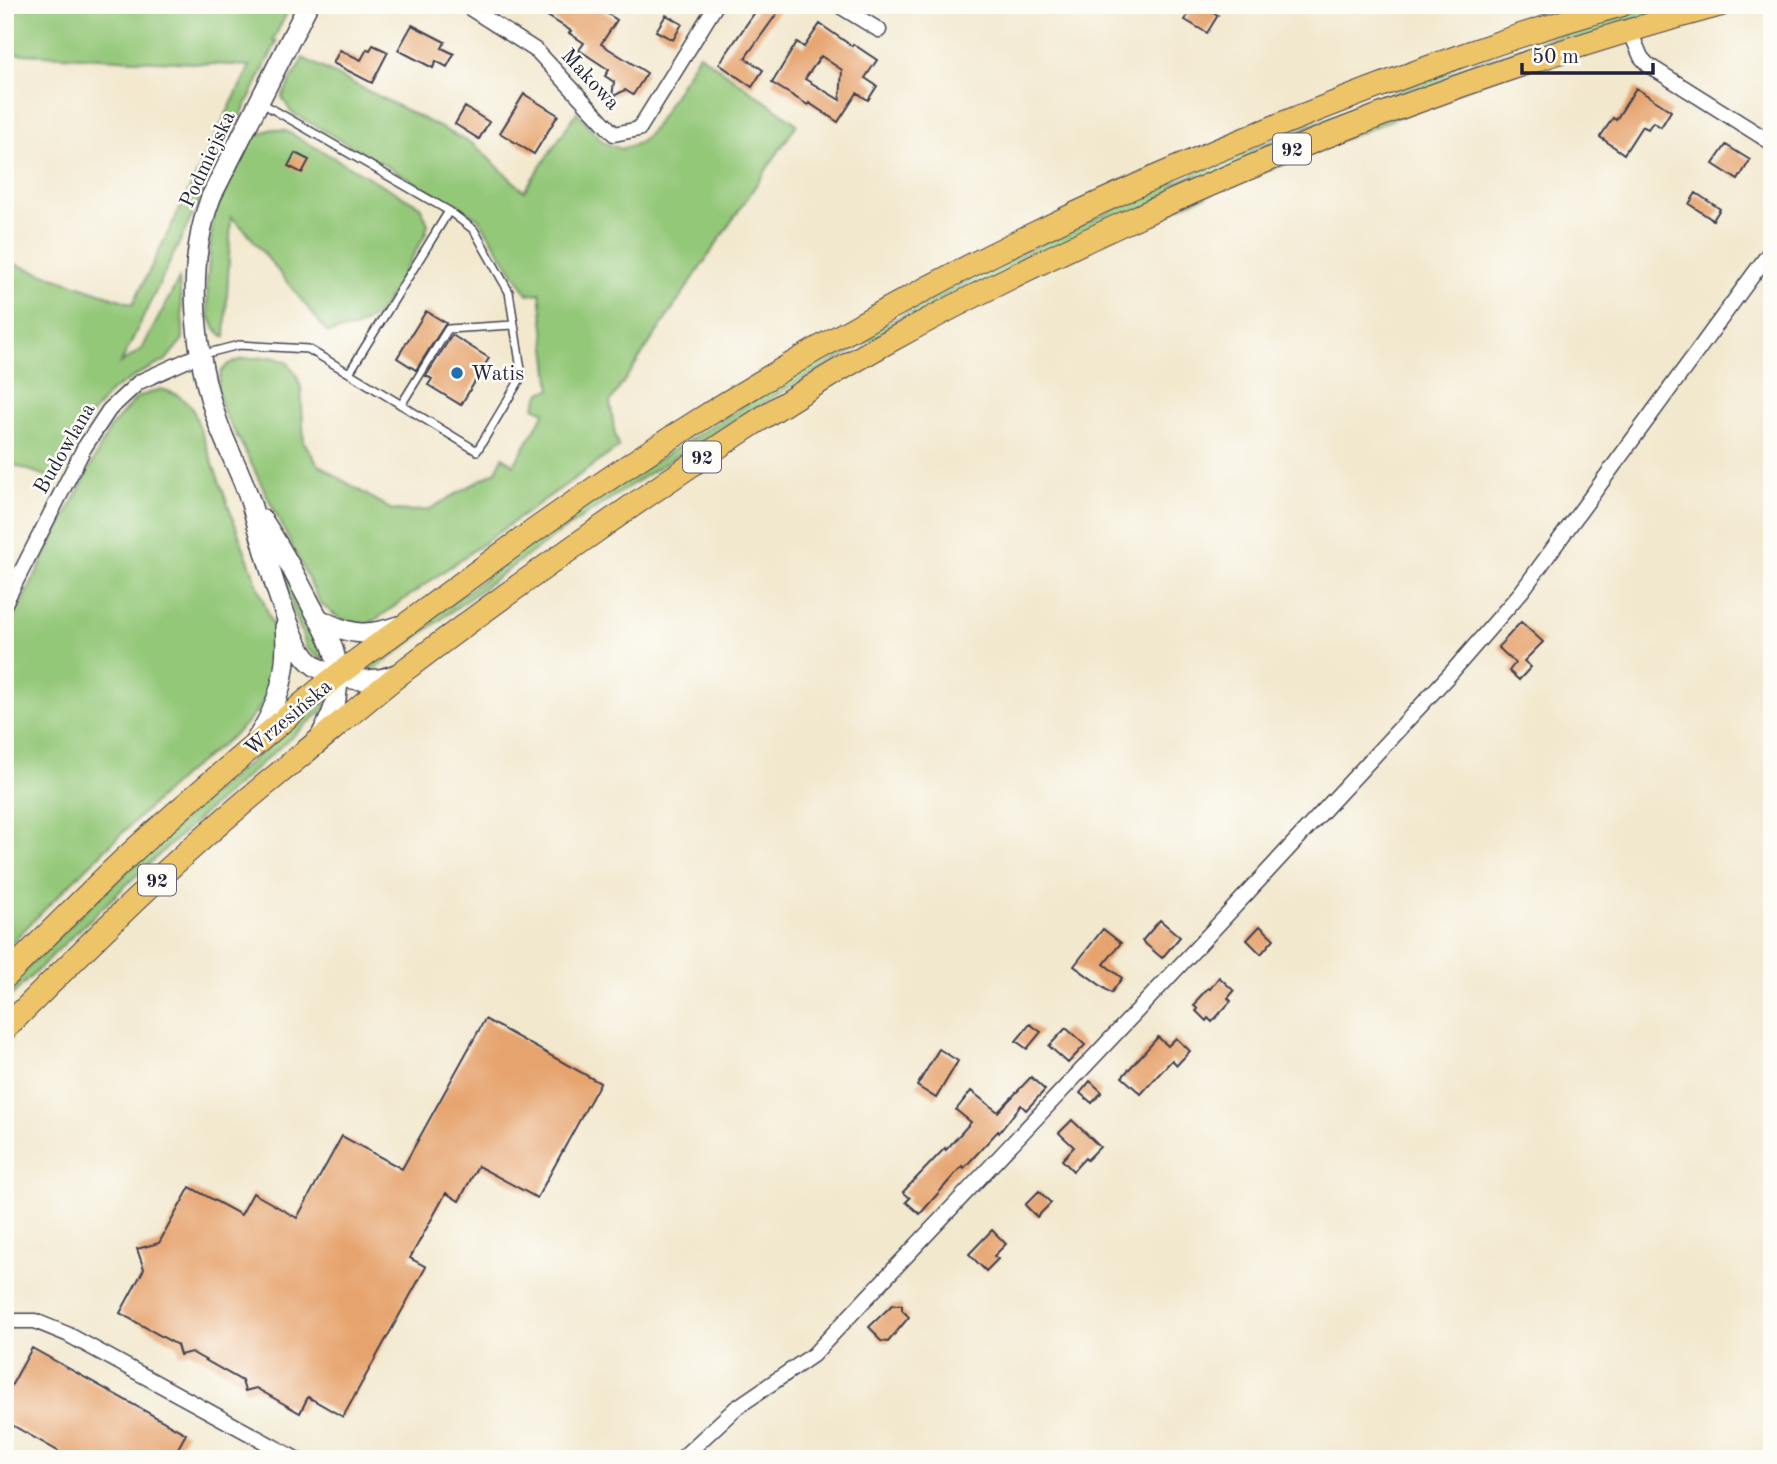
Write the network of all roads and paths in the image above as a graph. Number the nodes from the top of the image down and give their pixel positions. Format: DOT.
graph roads {
  1 [pos="308,5"];
  2 [pos="465,5"];
  3 [pos="716,5"];
  4 [pos="838,5"];
  5 [pos="1621,5"];
  6 [pos="1720,5"];
  7 [pos="879,30"];
  8 [pos="1630,31"];
  9 [pos="259,102"];
  10 [pos="1772,143"];
  11 [pos="449,211"];
  12 [pos="1772,249"];
  13 [pos="513,325"];
  14 [pos="201,354"];
  15 [pos="349,373"];
  16 [pos="401,405"];
  17 [pos="251,503"];
  18 [pos="5,603"];
  19 [pos="282,609"];
  20 [pos="319,620"];
  21 [pos="409,622"];
  22 [pos="402,672"];
  23 [pos="337,676"];
  24 [pos="318,741"];
  25 [pos="246,753"];
  26 [pos="5,977"];
  27 [pos="5,1029"];
  28 [pos="5,1321"];
  29 [pos="296,1459"];
  30 [pos="681,1459"];
  1 -- 9 [label="street, Podmiejska"];
  2 -- 3 [label="street, Makowa"];
  4 -- 7 [label="street"];
  5 -- 21 [label="main road, Wrzesińska / 92"];
  6 -- 8 [label="main road, 92"];
  8 -- 10 [label="street"];
  8 -- 22 [label="main road, Wrzesińska / 92"];
  9 -- 11 [label="lane"];
  9 -- 14 [label="street, Podmiejska"];
  11 -- 13 [label="lane"];
  11 -- 15 [label="lane"];
  12 -- 30 [label="street"];
  13 -- 16 [label="lane"];
  13 -- 16 [label="lane"];
  14 -- 15 [label="lane"];
  14 -- 17 [label="street, Podmiejska"];
  14 -- 18 [label="street, Budowlana"];
  15 -- 16 [label="lane"];
  17 -- 19 [label="street, Podmiejska"];
  17 -- 20 [label="street, Podmiejska"];
  19 -- 23 [label="street, Podmiejska"];
  19 -- 25 [label="street"];
  20 -- 21 [label="street"];
  20 -- 23 [label="street, Podmiejska"];
  21 -- 23 [label="main road, Wrzesińska / 92"];
  22 -- 23 [label="street, Podmiejska"];
  22 -- 24 [label="main road, Wrzesińska / 92"];
  23 -- 24 [label="street, Podmiejska"];
  23 -- 25 [label="main road, Wrzesińska / 92"];
  24 -- 27 [label="main road, Wrzesińska / 92"];
  25 -- 26 [label="main road, Wrzesińska / 92"];
  28 -- 29 [label="street"];
}
